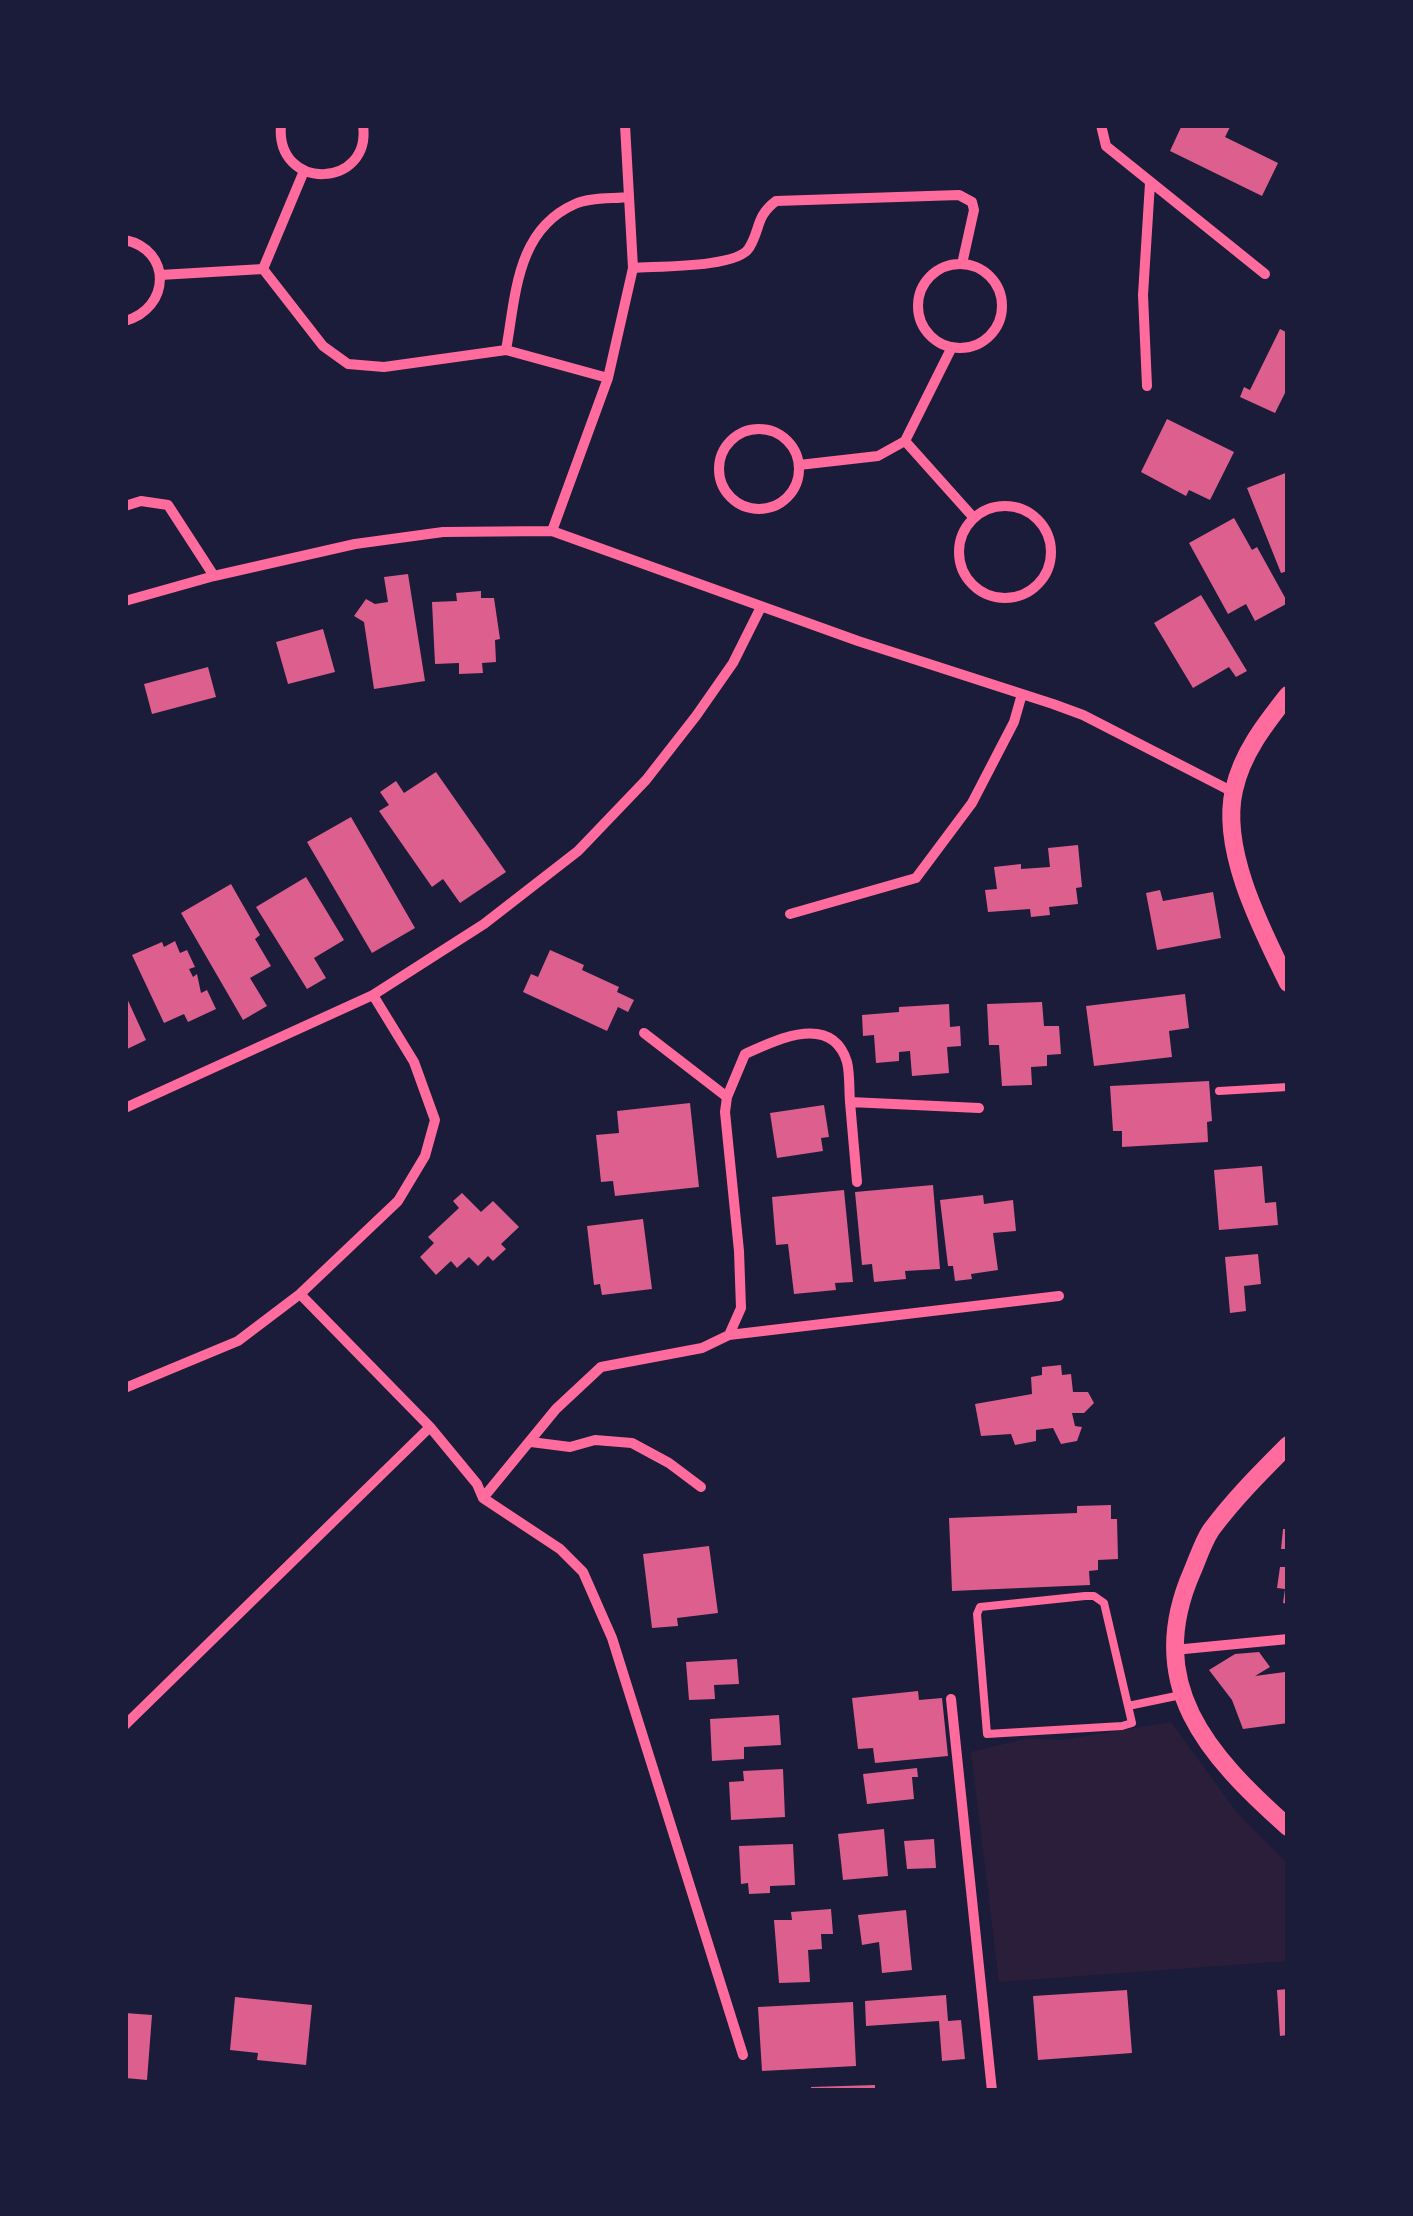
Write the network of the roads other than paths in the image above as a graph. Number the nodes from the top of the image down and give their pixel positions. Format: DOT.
graph roads {
  1 [pos="281,125"];
  2 [pos="363,125"];
  3 [pos="626,125"];
  4 [pos="1101,125"];
  5 [pos="304,171"];
  6 [pos="1150,182"];
  7 [pos="629,197"];
  8 [pos="125,240"];
  9 [pos="962,264"];
  10 [pos="263,268"];
  11 [pos="634,268"];
  12 [pos="1265,274"];
  13 [pos="160,275"];
  14 [pos="125,321"];
  15 [pos="952,347"];
  16 [pos="506,350"];
  17 [pos="608,378"];
  18 [pos="1146,386"];
  19 [pos="905,441"];
  20 [pos="799,465"];
  21 [pos="125,506"];
  22 [pos="973,518"];
  23 [pos="552,532"];
  24 [pos="214,576"];
  25 [pos="125,600"];
  26 [pos="762,608"];
  27 [pos="1022,694"];
  28 [pos="1288,695"];
  29 [pos="1233,792"];
  30 [pos="790,914"];
  31 [pos="1288,983"];
  32 [pos="373,995"];
  33 [pos="644,1033"];
  34 [pos="1288,1087"];
  35 [pos="1220,1091"];
  36 [pos="726,1097"];
  37 [pos="850,1102"];
  38 [pos="125,1108"];
  39 [pos="980,1108"];
  40 [pos="857,1182"];
  41 [pos="300,1294"];
  42 [pos="1059,1296"];
  43 [pos="729,1335"];
  44 [pos="125,1388"];
  45 [pos="430,1427"];
  46 [pos="531,1442"];
  47 [pos="1288,1445"];
  48 [pos="701,1487"];
  49 [pos="482,1498"];
  50 [pos="1288,1639"];
  51 [pos="1173,1650"];
  52 [pos="1181,1694"];
  53 [pos="951,1699"];
  54 [pos="1128,1706"];
  55 [pos="125,1726"];
  56 [pos="1288,1827"];
  57 [pos="743,2054"];
  58 [pos="992,2091"];
  1 -- 5 [label="street"];
  2 -- 5 [label="street"];
  3 -- 7 [label="street"];
  4 -- 6 [label="street"];
  5 -- 10 [label="street"];
  6 -- 12 [label="street"];
  6 -- 18 [label="street"];
  7 -- 11 [label="street"];
  7 -- 16 [label="street"];
  8 -- 13 [label="street"];
  9 -- 11 [label="street"];
  9 -- 15 [label="street"];
  9 -- 15 [label="street"];
  10 -- 13 [label="street"];
  10 -- 16 [label="street"];
  11 -- 17 [label="street"];
  13 -- 14 [label="street"];
  15 -- 19 [label="street"];
  16 -- 17 [label="street"];
  17 -- 23 [label="street"];
  19 -- 20 [label="street"];
  19 -- 22 [label="street"];
  20 -- 20 [label="street"];
  21 -- 24 [label="street"];
  22 -- 22 [label="street"];
  23 -- 24 [label="street"];
  23 -- 26 [label="street"];
  24 -- 25 [label="street"];
  26 -- 27 [label="street"];
  26 -- 32 [label="street"];
  27 -- 29 [label="street"];
  27 -- 30 [label="street"];
  28 -- 29 [label="street"];
  29 -- 31 [label="street"];
  32 -- 38 [label="street"];
  32 -- 41 [label="street"];
  33 -- 36 [label="street"];
  34 -- 35 [label="lane"];
  36 -- 37 [label="street"];
  36 -- 43 [label="street"];
  37 -- 39 [label="street"];
  37 -- 40 [label="street"];
  41 -- 44 [label="street"];
  41 -- 45 [label="street"];
  42 -- 43 [label="street"];
  43 -- 46 [label="street"];
  45 -- 49 [label="street"];
  45 -- 55 [label="street"];
  46 -- 48 [label="street"];
  46 -- 49 [label="street"];
  47 -- 51 [label="street"];
  49 -- 57 [label="street"];
  50 -- 51 [label="street"];
  51 -- 52 [label="street"];
  52 -- 54 [label="lane"];
  52 -- 56 [label="street"];
  53 -- 58 [label="street"];
  54 -- 54 [label="lane"];
}
